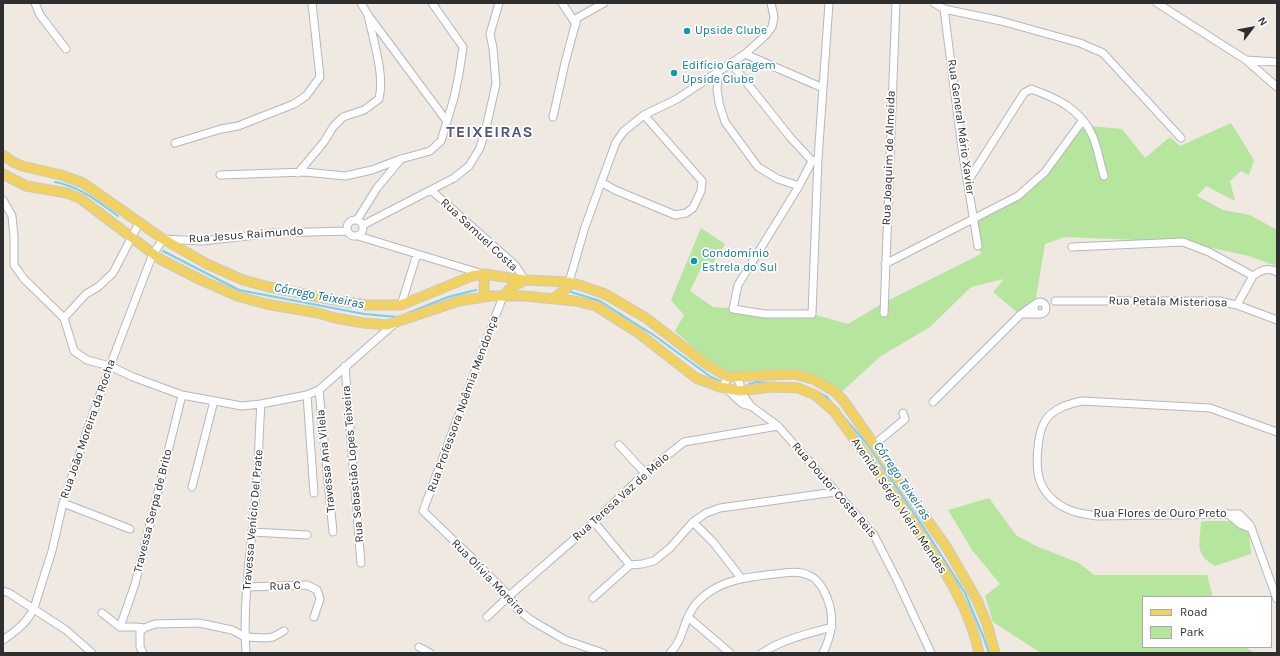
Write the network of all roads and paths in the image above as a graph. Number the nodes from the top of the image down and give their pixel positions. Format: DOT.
graph roads {
  1 [pos="35,3"];
  2 [pos="312,3"];
  3 [pos="361,3"];
  4 [pos="432,3"];
  5 [pos="499,3"];
  6 [pos="562,3"];
  7 [pos="604,3"];
  8 [pos="771,3"];
  9 [pos="828,3"];
  10 [pos="896,3"];
  11 [pos="934,3"];
  12 [pos="1157,3"];
  13 [pos="944,9"];
  14 [pos="368,15"];
  15 [pos="576,24"];
  16 [pos="66,49"];
  17 [pos="744,54"];
  18 [pos="1246,60"];
  19 [pos="1277,62"];
  20 [pos="730,63"];
  21 [pos="719,70"];
  22 [pos="1277,87"];
  23 [pos="823,88"];
  24 [pos="644,116"];
  25 [pos="553,117"];
  26 [pos="446,120"];
  27 [pos="1083,120"];
  28 [pos="1181,138"];
  29 [pos="175,143"];
  30 [pos="3,155"];
  31 [pos="401,159"];
  32 [pos="815,160"];
  33 [pos="3,161"];
  34 [pos="43,171"];
  35 [pos="298,173"];
  36 [pos="3,174"];
  37 [pos="220,175"];
  38 [pos="1104,176"];
  39 [pos="968,181"];
  40 [pos="601,182"];
  41 [pos="799,186"];
  42 [pos="431,190"];
  43 [pos="3,200"];
  44 [pos="974,218"];
  45 [pos="139,223"];
  46 [pos="360,223"];
  47 [pos="348,231"];
  48 [pos="358,236"];
  49 [pos="131,238"];
  50 [pos="163,239"];
  51 [pos="978,246"];
  52 [pos="1072,247"];
  53 [pos="153,254"];
  54 [pos="417,254"];
  55 [pos="885,264"];
  56 [pos="1277,272"];
  57 [pos="484,274"];
  58 [pos="1253,276"];
  59 [pos="525,280"];
  60 [pos="569,282"];
  61 [pos="503,296"];
  62 [pos="484,297"];
  63 [pos="554,298"];
  64 [pos="1055,301"];
  65 [pos="1037,303"];
  66 [pos="401,305"];
  67 [pos="1237,305"];
  68 [pos="884,313"];
  69 [pos="1042,313"];
  70 [pos="1021,314"];
  71 [pos="64,318"];
  72 [pos="1277,320"];
  73 [pos="398,322"];
  74 [pos="110,366"];
  75 [pos="345,366"];
  76 [pos="732,378"];
  77 [pos="726,388"];
  78 [pos="319,390"];
  79 [pos="740,391"];
  80 [pos="182,395"];
  81 [pos="307,395"];
  82 [pos="214,401"];
  83 [pos="933,402"];
  84 [pos="261,404"];
  85 [pos="750,406"];
  86 [pos="903,413"];
  87 [pos="778,426"];
  88 [pos="1277,432"];
  89 [pos="619,444"];
  90 [pos="875,444"];
  91 [pos="645,472"];
  92 [pos="192,487"];
  93 [pos="836,492"];
  94 [pos="314,493"];
  95 [pos="63,503"];
  96 [pos="423,511"];
  97 [pos="594,522"];
  98 [pos="693,522"];
  99 [pos="130,529"];
  100 [pos="252,532"];
  101 [pos="333,532"];
  102 [pos="307,535"];
  103 [pos="361,563"];
  104 [pos="630,565"];
  105 [pos="741,578"];
  106 [pos="247,587"];
  107 [pos="3,591"];
  108 [pos="509,596"];
  109 [pos="593,598"];
  110 [pos="1277,599"];
  111 [pos="34,608"];
  112 [pos="102,614"];
  113 [pos="314,617"];
  114 [pos="487,617"];
  115 [pos="688,617"];
  116 [pos="120,627"];
  117 [pos="832,627"];
  118 [pos="142,630"];
  119 [pos="284,631"];
  120 [pos="245,637"];
  121 [pos="3,640"];
  122 [pos="419,647"];
  123 [pos="92,653"];
  124 [pos="143,653"];
  125 [pos="246,653"];
  126 [pos="430,653"];
  127 [pos="603,653"];
  128 [pos="670,653"];
  129 [pos="730,653"];
  130 [pos="762,653"];
  131 [pos="824,653"];
  132 [pos="931,653"];
  133 [pos="979,653"];
  134 [pos="995,653"];
  1 -- 16 [label="street"];
  2 -- 29 [label="street"];
  3 -- 14 [label="street"];
  4 -- 26 [label="street"];
  5 -- 42 [label="street"];
  6 -- 15 [label="street"];
  7 -- 15 [label="street"];
  8 -- 17 [label="street"];
  9 -- 23 [label="street"];
  10 -- 55 [label="street, Rua Joaquim de Almeida"];
  11 -- 13 [label="street"];
  12 -- 18 [label="street"];
  13 -- 28 [label="street"];
  13 -- 39 [label="street, Rua General Mário Xavier"];
  14 -- 26 [label="street"];
  14 -- 35 [label="street"];
  15 -- 25 [label="street"];
  17 -- 20 [label="street"];
  17 -- 23 [label="street"];
  18 -- 19 [label="street"];
  18 -- 22 [label="street"];
  20 -- 21 [label="street"];
  20 -- 32 [label="street"];
  21 -- 24 [label="street"];
  21 -- 41 [label="street"];
  23 -- 32 [label="street"];
  24 -- 40 [label="street"];
  24 -- 40 [label="street"];
  26 -- 31 [label="street"];
  27 -- 38 [label="street"];
  27 -- 39 [label="street"];
  27 -- 44 [label="street"];
  30 -- 34 [label="main road"];
  31 -- 35 [label="street"];
  31 -- 46 [label="street"];
  32 -- 41 [label="street"];
  32 -- 41 [label="street"];
  33 -- 34 [label="main road"];
  34 -- 45 [label="main road"];
  35 -- 37 [label="street"];
  36 -- 49 [label="main road, Avenida Sérgio Vieira Mendes"];
  39 -- 44 [label="street, Rua General Mário Xavier"];
  40 -- 60 [label="street"];
  42 -- 46 [label="street"];
  42 -- 59 [label="street, Rua Samuel Costa"];
  43 -- 71 [label="street"];
  44 -- 51 [label="street, Rua General Mário Xavier"];
  44 -- 55 [label="street"];
  45 -- 49 [label="street"];
  45 -- 50 [label="main road"];
  46 -- 47 [label="street"];
  46 -- 48 [label="street"];
  47 -- 48 [label="street"];
  47 -- 50 [label="street, Rua Jesus Raimundo"];
  48 -- 54 [label="street"];
  49 -- 53 [label="main road, Avenida Sérgio Vieira Mendes"];
  49 -- 71 [label="street"];
  50 -- 53 [label="street"];
  50 -- 66 [label="main road"];
  52 -- 58 [label="street"];
  53 -- 73 [label="main road, Avenida Sérgio Vieira Mendes"];
  53 -- 74 [label="street, Rua João Moreira da Rocha"];
  54 -- 57 [label="street"];
  54 -- 66 [label="street"];
  55 -- 68 [label="street, Rua Joaquim de Almeida"];
  56 -- 58 [label="street"];
  57 -- 59 [label="main road"];
  57 -- 62 [label="main road"];
  57 -- 66 [label="main road"];
  58 -- 67 [label="street"];
  59 -- 60 [label="main road"];
  59 -- 61 [label="main road"];
  60 -- 63 [label="main road"];
  60 -- 76 [label="main road"];
  61 -- 62 [label="main road, Avenida Sérgio Vieira Mendes"];
  61 -- 63 [label="main road, Avenida Sérgio Vieira Mendes"];
  61 -- 96 [label="street, Rua Professora Noêmia Mendonça"];
  62 -- 73 [label="main road, Avenida Sérgio Vieira Mendes"];
  63 -- 77 [label="main road, Avenida Sérgio Vieira Mendes"];
  64 -- 65 [label="street, Rua Petala Misteriosa"];
  64 -- 67 [label="street, Rua Petala Misteriosa"];
  64 -- 69 [label="street"];
  65 -- 69 [label="street"];
  65 -- 69 [label="street"];
  65 -- 70 [label="street"];
  67 -- 72 [label="street, Rua Petala Misteriosa"];
  69 -- 70 [label="street"];
  70 -- 83 [label="street"];
  71 -- 74 [label="street"];
  73 -- 75 [label="street"];
  74 -- 80 [label="street"];
  74 -- 95 [label="street, Rua João Moreira da Rocha"];
  75 -- 78 [label="street"];
  75 -- 103 [label="street, Rua Sebastião Lopes Teixeira"];
  76 -- 77 [label="street"];
  76 -- 79 [label="street, Rua Doutor Costa Reis"];
  76 -- 90 [label="main road, Avenida Sérgio Vieira Mendes"];
  77 -- 79 [label="main road, Avenida Sérgio Vieira Mendes"];
  77 -- 85 [label="street, Rua Doutor Costa Reis"];
  78 -- 81 [label="street"];
  78 -- 101 [label="street, Travessa Ana Vilela"];
  79 -- 85 [label="street, Rua Doutor Costa Reis"];
  79 -- 133 [label="main road, Avenida Sérgio Vieira Mendes"];
  80 -- 82 [label="street"];
  80 -- 116 [label="street, Travessa Serpa de Brito"];
  81 -- 84 [label="street"];
  81 -- 94 [label="street"];
  82 -- 84 [label="street"];
  82 -- 92 [label="street"];
  84 -- 100 [label="street, Travessa Venício Del Prate"];
  85 -- 87 [label="street, Rua Doutor Costa Reis"];
  86 -- 90 [label="street"];
  87 -- 91 [label="street, Rua Teresa Vaz de Melo"];
  87 -- 93 [label="street, Rua Doutor Costa Reis"];
  88 -- 110 [label="street, Rua Flores de Ouro Preto"];
  89 -- 91 [label="street"];
  90 -- 134 [label="main road, Avenida Sérgio Vieira Mendes"];
  91 -- 97 [label="street, Rua Teresa Vaz de Melo"];
  93 -- 98 [label="street"];
  93 -- 132 [label="street, Rua Doutor Costa Reis"];
  95 -- 99 [label="street"];
  95 -- 111 [label="street, Rua João Moreira da Rocha"];
  96 -- 108 [label="street, Rua Olívia Moreira"];
  97 -- 104 [label="street"];
  97 -- 108 [label="street, Rua Teresa Vaz de Melo"];
  98 -- 104 [label="street"];
  98 -- 105 [label="street"];
  100 -- 102 [label="street"];
  100 -- 106 [label="street, Travessa Venício Del Prate"];
  104 -- 109 [label="street"];
  105 -- 115 [label="street"];
  105 -- 117 [label="street"];
  106 -- 113 [label="street, Rua C"];
  106 -- 120 [label="street, Travessa Venício Del Prate"];
  107 -- 111 [label="street"];
  108 -- 114 [label="street, Rua Teresa Vaz de Melo"];
  108 -- 127 [label="street, Rua Olívia Moreira"];
  111 -- 121 [label="street, Rua João Moreira da Rocha"];
  111 -- 123 [label="street"];
  112 -- 116 [label="street"];
  115 -- 128 [label="street"];
  115 -- 129 [label="street"];
  116 -- 118 [label="street"];
  117 -- 130 [label="street"];
  117 -- 131 [label="street"];
  118 -- 120 [label="street"];
  118 -- 124 [label="street"];
  119 -- 120 [label="street"];
  120 -- 125 [label="street"];
  122 -- 126 [label="street"];
}
